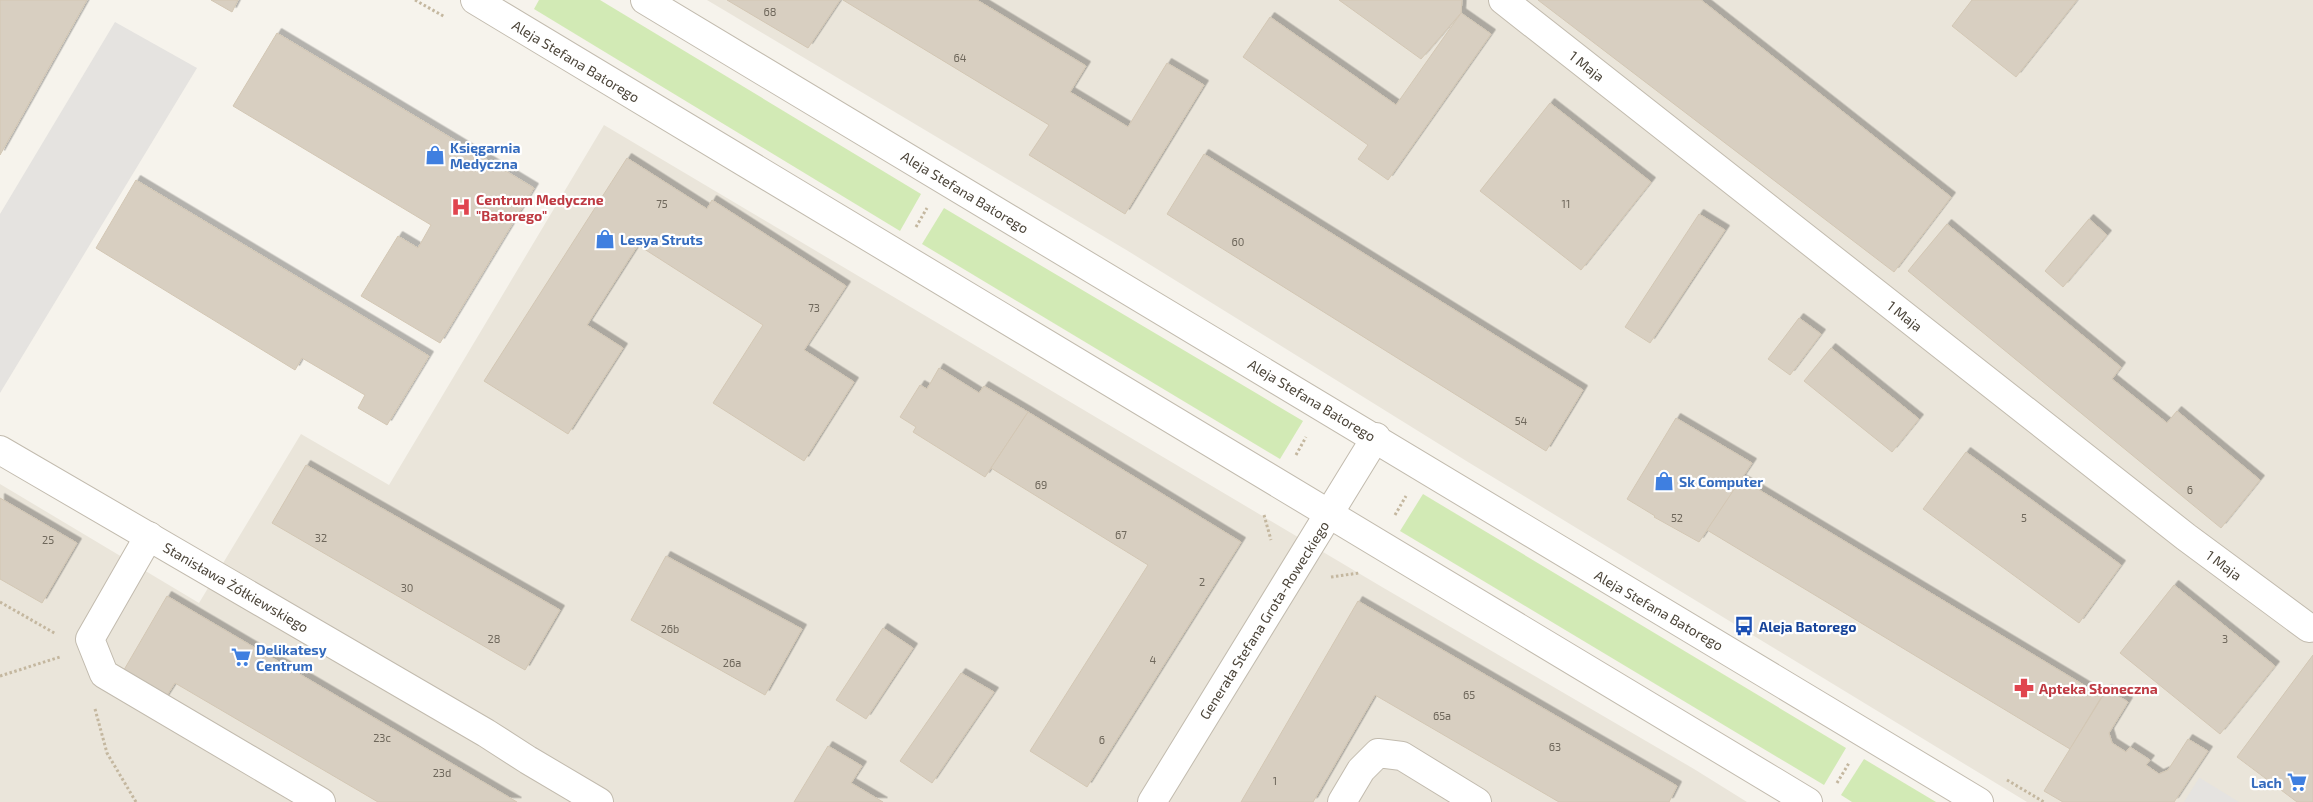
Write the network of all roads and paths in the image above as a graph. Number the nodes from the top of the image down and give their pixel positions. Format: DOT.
graph roads {
  1 [pos="475,0"];
  2 [pos="645,0"];
  3 [pos="1504,0"];
  4 [pos="928,206"];
  5 [pos="914,230"];
  6 [pos="1310,430"];
  7 [pos="1376,438"];
  8 [pos="0,450"];
  9 [pos="1291,463"];
  10 [pos="1408,493"];
  11 [pos="1263,510"];
  12 [pos="1330,514"];
  13 [pos="1393,518"];
  14 [pos="149,536"];
  15 [pos="1272,543"];
  16 [pos="1360,572"];
  17 [pos="1332,578"];
  18 [pos="0,602"];
  19 [pos="2309,628"];
  20 [pos="58,635"];
  21 [pos="65,655"];
  22 [pos="0,676"];
  23 [pos="93,700"];
  24 [pos="1850,761"];
  25 [pos="1832,790"];
  26 [pos="588,799"];
  27 [pos="133,801"];
  28 [pos="321,802"];
  29 [pos="1152,802"];
  30 [pos="1342,802"];
  31 [pos="1477,802"];
  32 [pos="1808,802"];
  33 [pos="1979,802"];
  1 -- 12 [label="street, Aleja Stefana Batorego"];
  2 -- 7 [label="street, Aleja Stefana Batorego"];
  3 -- 19 [label="street, 1 Maja"];
  4 -- 5 [label="path"];
  6 -- 9 [label="path"];
  7 -- 12 [label="street, Generała Stefana Grota-Roweckiego"];
  7 -- 33 [label="street, Aleja Stefana Batorego"];
  8 -- 14 [label="street, Stanisława Żółkiewskiego"];
  10 -- 13 [label="path"];
  11 -- 15 [label="path"];
  12 -- 29 [label="street, Generała Stefana Grota-Roweckiego"];
  12 -- 32 [label="street, Aleja Stefana Batorego"];
  14 -- 26 [label="street, Stanisława Żółkiewskiego"];
  14 -- 28 [label="street"];
  16 -- 17 [label="path"];
  18 -- 20 [label="path"];
  21 -- 22 [label="path"];
  23 -- 27 [label="path"];
  24 -- 25 [label="path"];
  30 -- 31 [label="street"];
}
